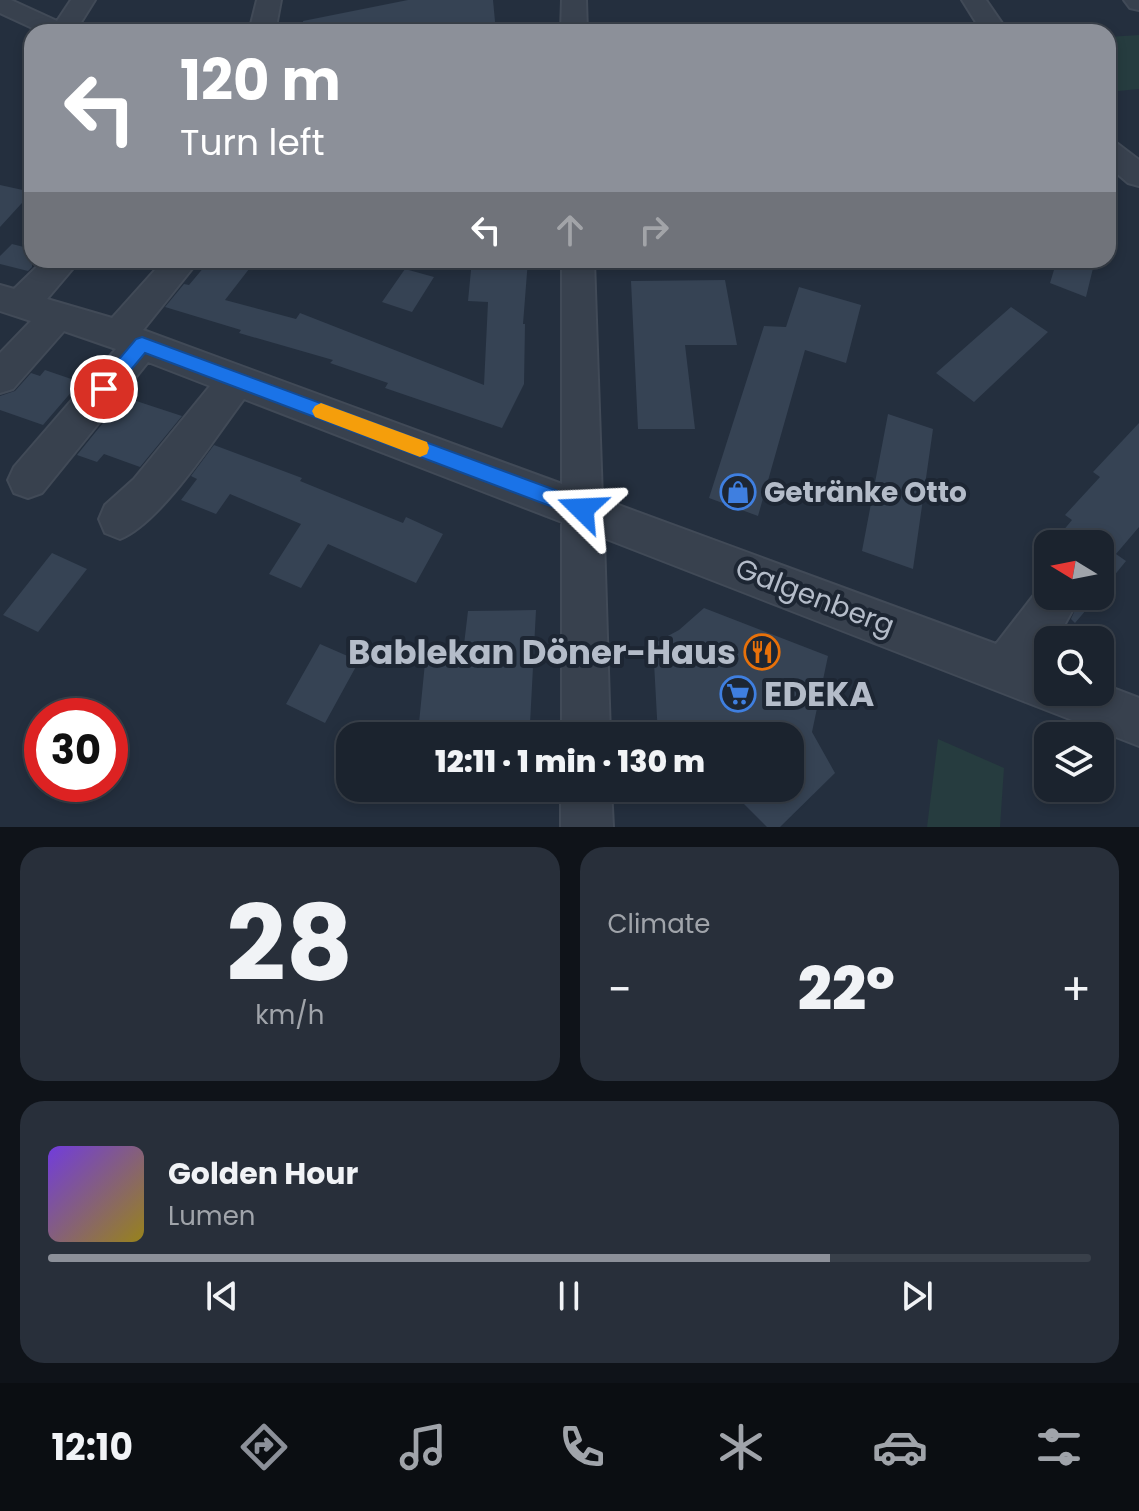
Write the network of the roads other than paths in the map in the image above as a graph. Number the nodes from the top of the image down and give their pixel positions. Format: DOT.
graph roads {
  1 [pos="83,0"];
  2 [pos="269,0"];
  3 [pos="574,0"];
  4 [pos="974,0"];
  5 [pos="0,4"];
  6 [pos="44,24"];
  7 [pos="67,24"];
  8 [pos="264,24"];
  9 [pos="574,24"];
  10 [pos="990,24"];
  11 [pos="1116,157"];
  12 [pos="1139,176"];
  13 [pos="53,268"];
  14 [pos="178,268"];
  15 [pos="578,268"];
  16 [pos="10,301"];
  17 [pos="58,315"];
  18 [pos="130,340"];
  19 [pos="0,378"];
  20 [pos="237,380"];
  21 [pos="28,480"];
  22 [pos="582,509"];
  23 [pos="120,519"];
  24 [pos="1050,611"];
  25 [pos="1005,670"];
  26 [pos="1034,681"];
  27 [pos="1098,706"];
  28 [pos="586,722"];
  29 [pos="1139,722"];
  30 [pos="586,802"];
  31 [pos="587,827"];
  1 -- 7 [label="street"];
  2 -- 8 [label="street"];
  3 -- 9 [label="street"];
  4 -- 10 [label="street"];
  5 -- 6 [label="street"];
  11 -- 12 [label="street"];
  13 -- 16 [label="street"];
  14 -- 18 [label="street"];
  15 -- 22 [label="street"];
  16 -- 17 [label="street, Galgenberg"];
  17 -- 18 [label="street, Galgenberg"];
  17 -- 19 [label="street"];
  18 -- 20 [label="street, Galgenberg"];
  18 -- 21 [label="street"];
  20 -- 22 [label="street, Galgenberg"];
  20 -- 23 [label="street"];
  22 -- 25 [label="street, Galgenberg"];
  22 -- 28 [label="street"];
  24 -- 25 [label="street"];
  25 -- 26 [label="street, Galgenberg"];
  27 -- 29 [label="street"];
  30 -- 31 [label="street"];
}
